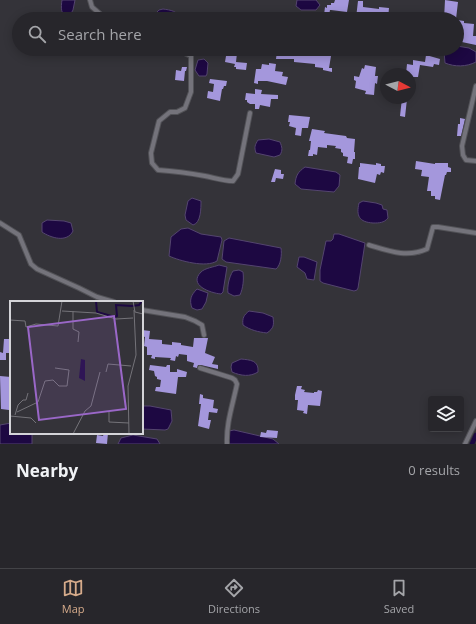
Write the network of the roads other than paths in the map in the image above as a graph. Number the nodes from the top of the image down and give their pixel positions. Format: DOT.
graph roads {
  1 [pos="90,0"];
  2 [pos="98,12"];
  3 [pos="191,56"];
  4 [pos="476,86"];
  5 [pos="250,113"];
  6 [pos="476,161"];
  7 [pos="0,223"];
  8 [pos="476,233"];
  9 [pos="369,245"];
  10 [pos="111,301"];
  11 [pos="143,310"];
  12 [pos="204,335"];
  13 [pos="200,368"];
  14 [pos="476,422"];
  15 [pos="228,444"];
  16 [pos="465,444"];
  1 -- 2 [label="street"];
  3 -- 5 [label="street"];
  4 -- 6 [label="street"];
  7 -- 10 [label="street"];
  8 -- 9 [label="street"];
  11 -- 12 [label="street"];
  13 -- 15 [label="street"];
  14 -- 16 [label="street"];
}
